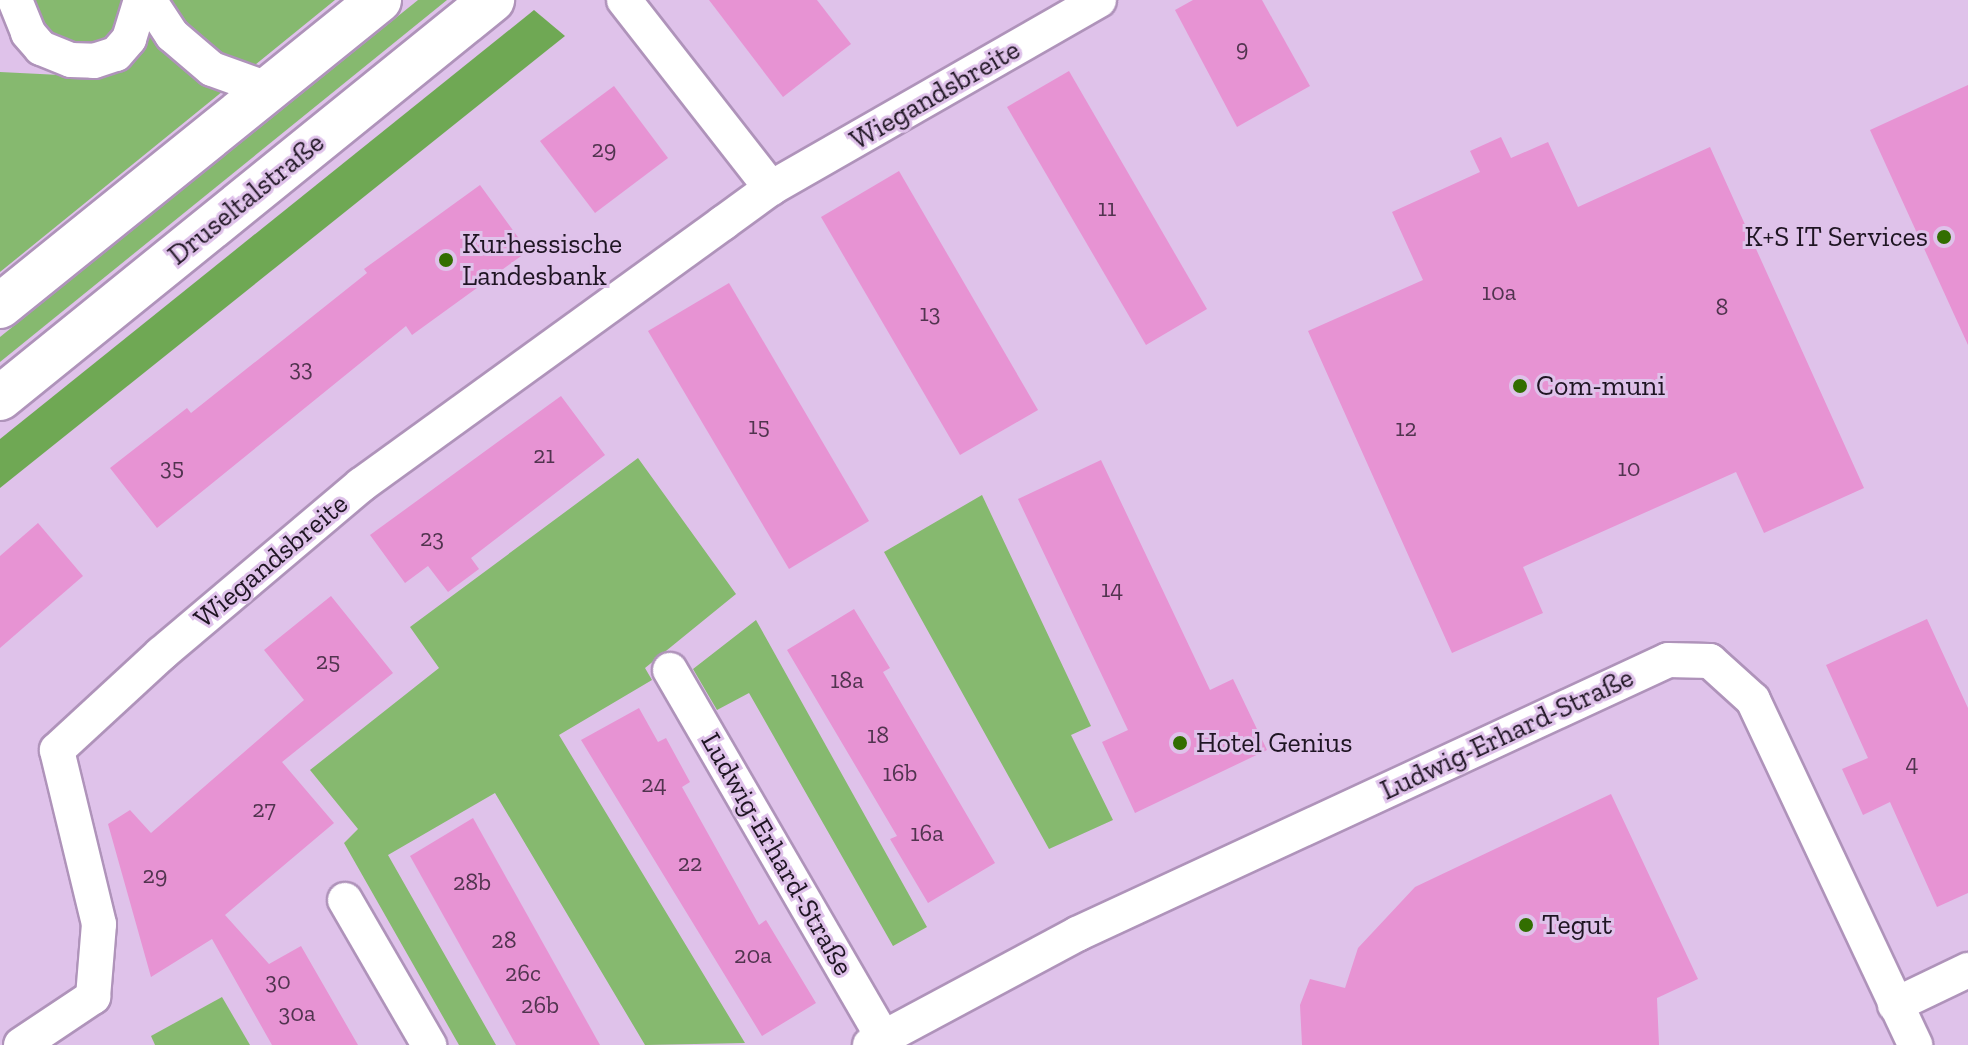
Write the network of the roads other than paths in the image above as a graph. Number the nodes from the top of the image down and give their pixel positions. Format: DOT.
graph roads {
  1 [pos="15,0"];
  2 [pos="141,0"];
  3 [pos="149,0"];
  4 [pos="379,0"];
  5 [pos="492,0"];
  6 [pos="624,0"];
  7 [pos="1099,0"];
  8 [pos="268,89"];
  9 [pos="771,188"];
  10 [pos="0,306"];
  11 [pos="0,398"];
  12 [pos="670,670"];
  13 [pos="345,900"];
  14 [pos="1968,970"];
  15 [pos="1895,1005"];
  16 [pos="877,1041"];
  17 [pos="21,1045"];
  18 [pos="429,1045"];
  19 [pos="1915,1045"];
  1 -- 2 [label="street"];
  3 -- 8 [label="street"];
  4 -- 8 [label="main road"];
  5 -- 11 [label="main road, Druseltalstraße"];
  6 -- 9 [label="street"];
  7 -- 9 [label="street, Wiegandsbreite"];
  8 -- 10 [label="main road"];
  9 -- 17 [label="street, Wiegandsbreite"];
  12 -- 16 [label="street, Ludwig-Erhard-Straße"];
  13 -- 18 [label="street"];
  14 -- 15 [label="street"];
  15 -- 16 [label="street, Ludwig-Erhard-Straße"];
  15 -- 19 [label="street, Ludwig-Erhard-Straße"];
}
